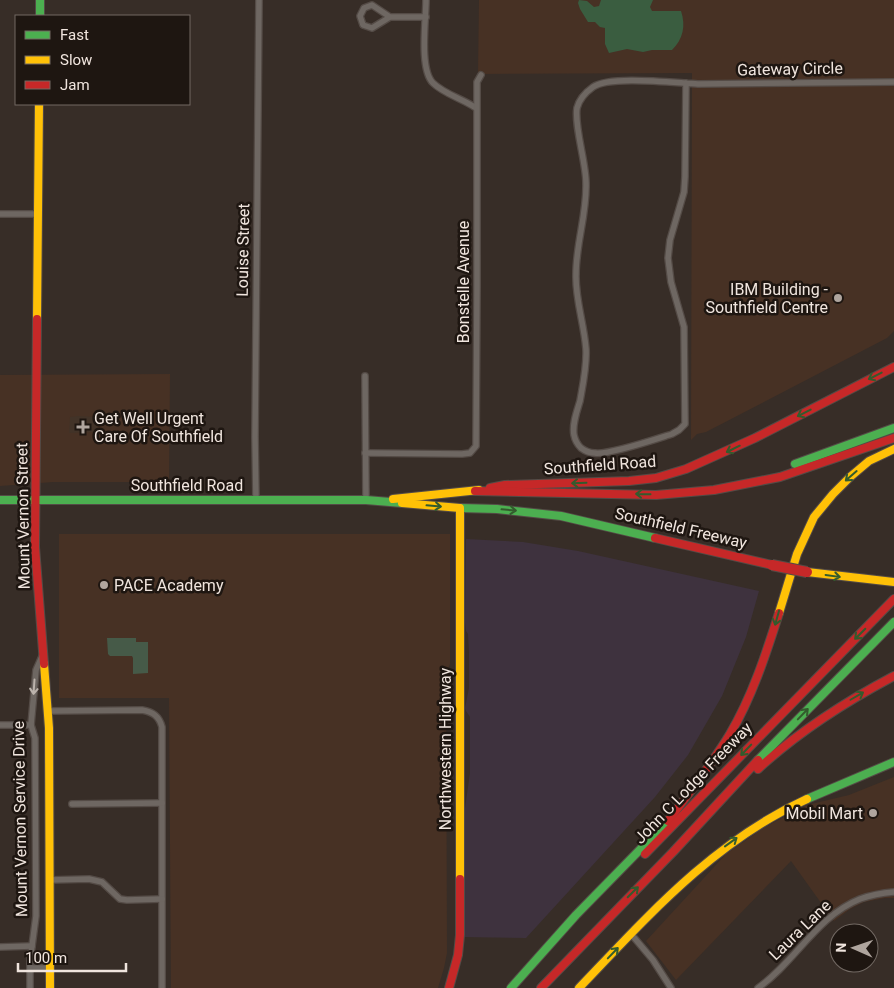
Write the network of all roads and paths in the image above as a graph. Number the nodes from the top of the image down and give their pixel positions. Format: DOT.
graph roads {
  1 [pos="40,0"];
  2 [pos="259,0"];
  3 [pos="426,0"];
  4 [pos="40,15"];
  5 [pos="390,17"];
  6 [pos="426,17"];
  7 [pos="481,75"];
  8 [pos="894,82"];
  9 [pos="686,83"];
  10 [pos="39,105"];
  11 [pos="476,108"];
  12 [pos="0,214"];
  13 [pos="38,214"];
  14 [pos="894,367"];
  15 [pos="365,376"];
  16 [pos="893,439"];
  17 [pos="365,453"];
  18 [pos="475,491"];
  19 [pos="0,500"];
  20 [pos="36,500"];
  21 [pos="256,500"];
  22 [pos="370,500"];
  23 [pos="460,508"];
  24 [pos="894,582"];
  25 [pos="894,599"];
  26 [pos="894,622"];
  27 [pos="44,652"];
  28 [pos="894,676"];
  29 [pos="48,712"];
  30 [pos="0,725"];
  31 [pos="31,725"];
  32 [pos="894,762"];
  33 [pos="162,803"];
  34 [pos="72,804"];
  35 [pos="673,852"];
  36 [pos="49,880"];
  37 [pos="894,892"];
  38 [pos="162,899"];
  39 [pos="631,934"];
  40 [pos="32,946"];
  41 [pos="0,947"];
  42 [pos="30,968"];
  43 [pos="50,968"];
  44 [pos="30,988"];
  45 [pos="50,988"];
  46 [pos="162,988"];
  47 [pos="448,988"];
  48 [pos="512,988"];
  49 [pos="541,988"];
  50 [pos="579,988"];
  51 [pos="671,988"];
  52 [pos="758,988"];
  1 -- 4 [label="main road"];
  2 -- 21 [label="street, Louise Street"];
  3 -- 6 [label="street"];
  5 -- 5 [label="street"];
  5 -- 6 [label="street"];
  6 -- 11 [label="street"];
  7 -- 11 [label="street, Bonstelle Avenue"];
  8 -- 9 [label="street, Gateway Circle"];
  9 -- 9 [label="street, Gateway Circle"];
  10 -- 13 [label="main road, Mount Vernon Street"];
  11 -- 17 [label="street, Bonstelle Avenue"];
  12 -- 13 [label="street"];
  13 -- 20 [label="main road, Mount Vernon Street"];
  14 -- 18 [label="main road, Southfield Road, one-way"];
  15 -- 17 [label="street"];
  16 -- 18 [label="main road, one-way"];
  16 -- 48 [label="main road, one-way"];
  17 -- 22 [label="street"];
  18 -- 22 [label="main road, Southfield Road"];
  19 -- 20 [label="main road, Southfield Road"];
  20 -- 21 [label="main road, Southfield Road"];
  20 -- 27 [label="main road, Mount Vernon Street"];
  21 -- 22 [label="main road, Southfield Road"];
  22 -- 23 [label="main road, Southfield Road, one-way"];
  23 -- 24 [label="main road, Southfield Freeway, one-way, bridge"];
  23 -- 47 [label="main road, Northwestern Highway"];
  25 -- 48 [label="main road, John C Lodge Freeway, one-way"];
  35 -- 26 [label="main road, John C Lodge Freeway, one-way"];
  27 -- 29 [label="main road, Mount Vernon Street"];
  27 -- 31 [label="street, Mount Vernon Service Drive, one-way"];
  35 -- 28 [label="main road, one-way"];
  29 -- 33 [label="street"];
  29 -- 36 [label="main road, Mount Vernon Street"];
  30 -- 31 [label="street"];
  31 -- 40 [label="street, Mount Vernon Service Drive"];
  39 -- 32 [label="main road, one-way"];
  33 -- 34 [label="street"];
  33 -- 38 [label="street"];
  49 -- 35 [label="main road, John C Lodge Freeway, one-way"];
  36 -- 38 [label="street"];
  36 -- 43 [label="main road, Mount Vernon Street"];
  37 -- 52 [label="street, Laura Lane"];
  38 -- 46 [label="street"];
  50 -- 39 [label="main road, one-way"];
  39 -- 51 [label="street"];
  40 -- 41 [label="street"];
  40 -- 42 [label="street, Mount Vernon Service Drive"];
  42 -- 43 [label="street"];
  42 -- 44 [label="street, Mount Vernon Service Drive"];
  43 -- 45 [label="main road, Mount Vernon Street"];
}
